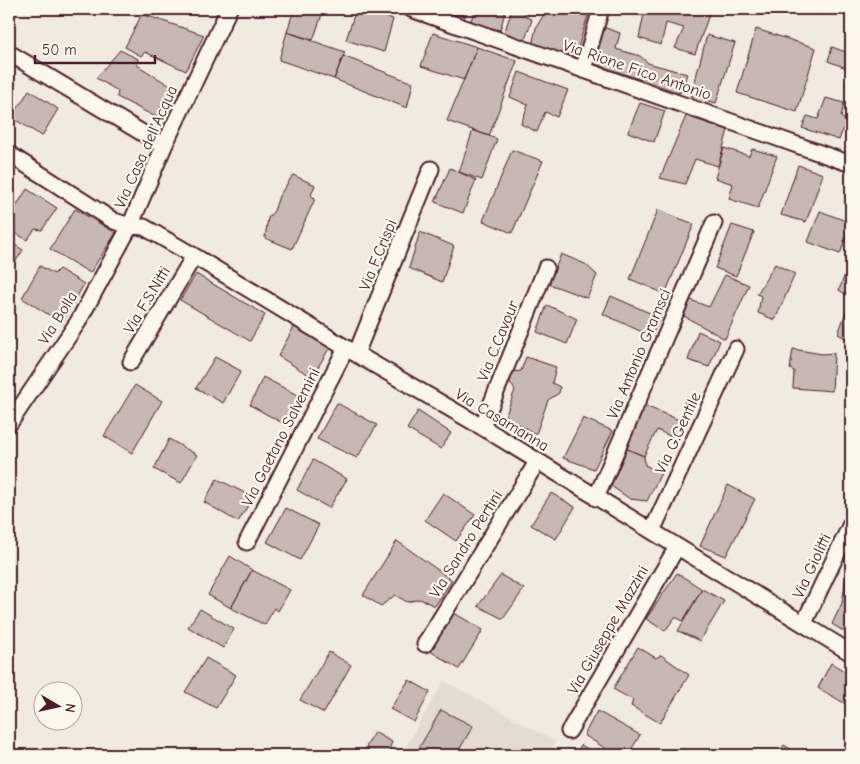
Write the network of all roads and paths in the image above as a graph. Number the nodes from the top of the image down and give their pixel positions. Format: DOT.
graph roads {
  1 [pos="229,9"];
  2 [pos="411,9"];
  3 [pos="601,9"];
  4 [pos="9,53"];
  5 [pos="583,70"];
  6 [pos="164,146"];
  7 [pos="9,154"];
  8 [pos="851,164"];
  9 [pos="431,169"];
  10 [pos="714,223"];
  11 [pos="130,226"];
  12 [pos="194,256"];
  13 [pos="546,268"];
  14 [pos="736,349"];
  15 [pos="351,351"];
  16 [pos="131,362"];
  17 [pos="9,424"];
  18 [pos="482,427"];
  19 [pos="537,462"];
  20 [pos="596,498"];
  21 [pos="851,524"];
  22 [pos="652,531"];
  23 [pos="247,542"];
  24 [pos="677,547"];
  25 [pos="804,623"];
  26 [pos="425,644"];
  27 [pos="851,653"];
  28 [pos="569,731"];
  1 -- 6 [label="street, Via Casa dell'Acqua"];
  2 -- 5 [label="street, Via Rione Fico Antonio"];
  3 -- 5 [label="street"];
  4 -- 6 [label="street"];
  5 -- 8 [label="street, Via Rione Fico Antonio"];
  6 -- 11 [label="street, Via Casa dell'Acqua"];
  7 -- 11 [label="street, Via Casa dell'Acqua"];
  9 -- 15 [label="street, Via F.Crispi"];
  10 -- 20 [label="street, Via Antonio Gramsci"];
  11 -- 12 [label="street, Via Casamanna"];
  11 -- 17 [label="street, Via Bolla"];
  12 -- 15 [label="street, Via Casamanna"];
  12 -- 16 [label="street, Via F.S.Nitti"];
  13 -- 18 [label="street, Via C.Cavour"];
  14 -- 22 [label="street, Via G.Gentile"];
  15 -- 18 [label="street, Via Casamanna"];
  15 -- 23 [label="street, Via Gaetano Salvemini"];
  18 -- 19 [label="street, Via Casamanna"];
  19 -- 20 [label="street, Via Casamanna"];
  19 -- 26 [label="street, Via Sandro Pertini"];
  20 -- 22 [label="street, Via Casamanna"];
  21 -- 25 [label="street, Via Giolitti"];
  22 -- 24 [label="street, Via Casamanna"];
  24 -- 25 [label="street, Via Casamanna"];
  24 -- 28 [label="street, Via Giuseppe Mazzini"];
  25 -- 27 [label="street, Via Casamanna"];
}
